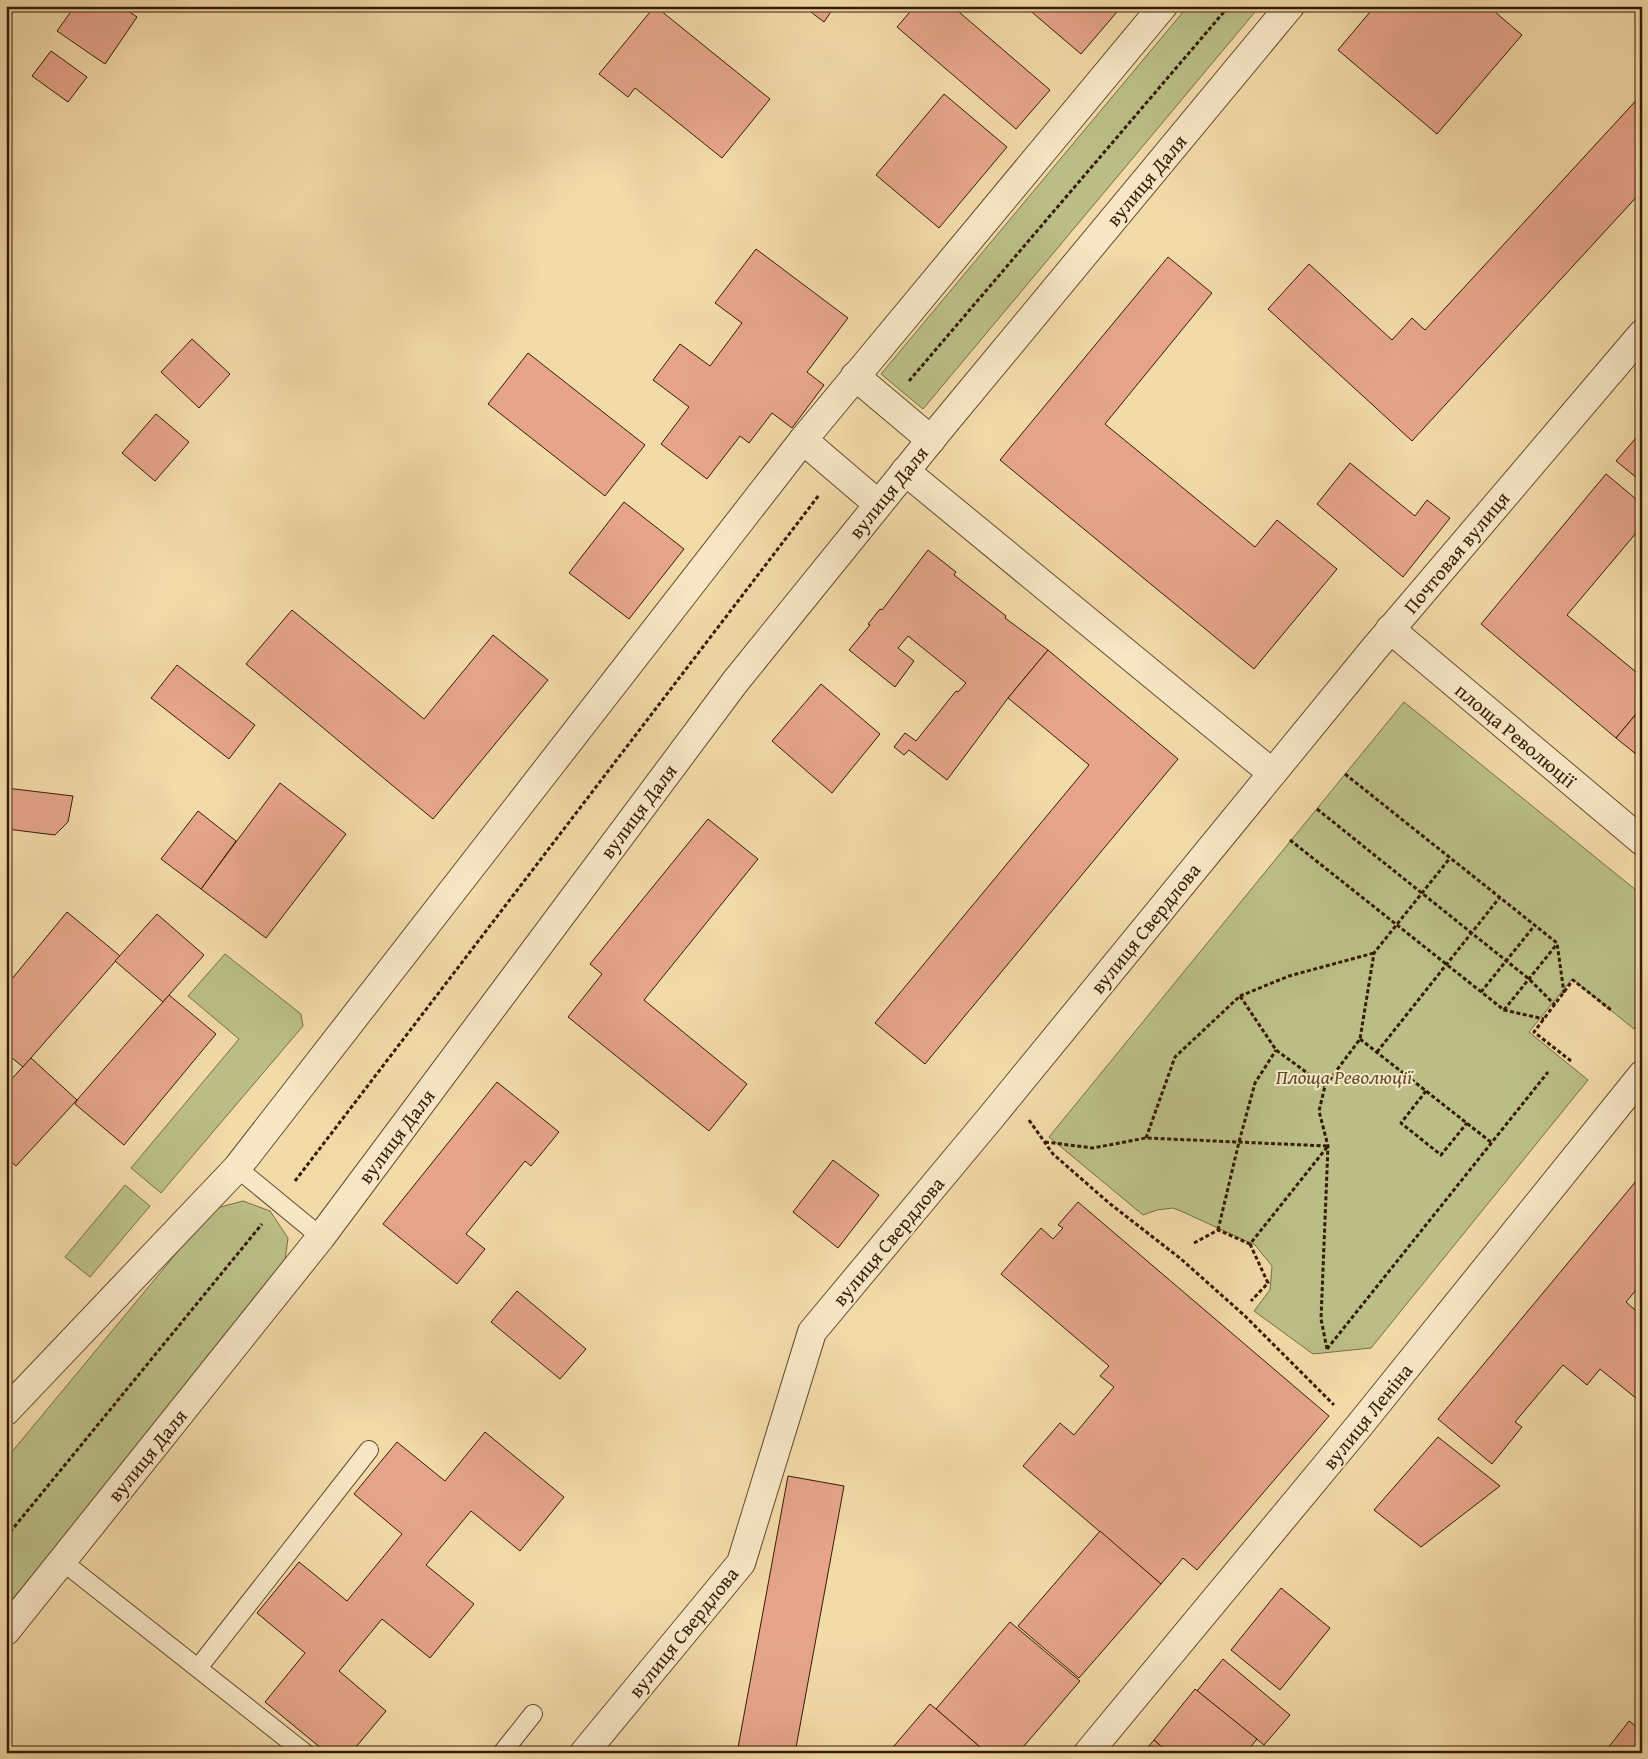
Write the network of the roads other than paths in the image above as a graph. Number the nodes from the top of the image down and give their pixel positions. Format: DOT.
graph roads {
  1 [pos="1163,6"];
  2 [pos="1290,6"];
  3 [pos="1642,334"];
  4 [pos="855,376"];
  5 [pos="803,440"];
  6 [pos="931,440"];
  7 [pos="905,471"];
  8 [pos="878,504"];
  9 [pos="1390,629"];
  10 [pos="1272,773"];
  11 [pos="1642,841"];
  12 [pos="1640,1079"];
  13 [pos="237,1168"];
  14 [pos="321,1237"];
  15 [pos="6,1411"];
  16 [pos="369,1450"];
  17 [pos="62,1561"];
  18 [pos="6,1631"];
  19 [pos="198,1668"];
  20 [pos="533,1714"];
  21 [pos="305,1753"];
  22 [pos="502,1753"];
  23 [pos="584,1753"];
  24 [pos="1088,1753"];
  1 -- 4 [label="street"];
  2 -- 6 [label="street, вулиця Даля"];
  3 -- 9 [label="street, Почтовая вулиця"];
  4 -- 5 [label="street"];
  4 -- 6 [label="street"];
  5 -- 8 [label="street"];
  5 -- 13 [label="street"];
  6 -- 7 [label="street, вулиця Даля"];
  7 -- 8 [label="street, вулиця Даля"];
  7 -- 10 [label="street"];
  8 -- 14 [label="street, вулиця Даля"];
  9 -- 10 [label="street, Почтовая вулиця"];
  9 -- 11 [label="street, площа Революції"];
  10 -- 23 [label="street, вулиця Свердлова"];
  12 -- 24 [label="street, вулиця Леніна"];
  13 -- 14 [label="lane"];
  13 -- 15 [label="street"];
  14 -- 17 [label="street, вулиця Даля"];
  16 -- 19 [label="lane"];
  17 -- 18 [label="street, вулиця Даля"];
  17 -- 19 [label="lane"];
  19 -- 21 [label="lane"];
  20 -- 22 [label="lane"];
}
